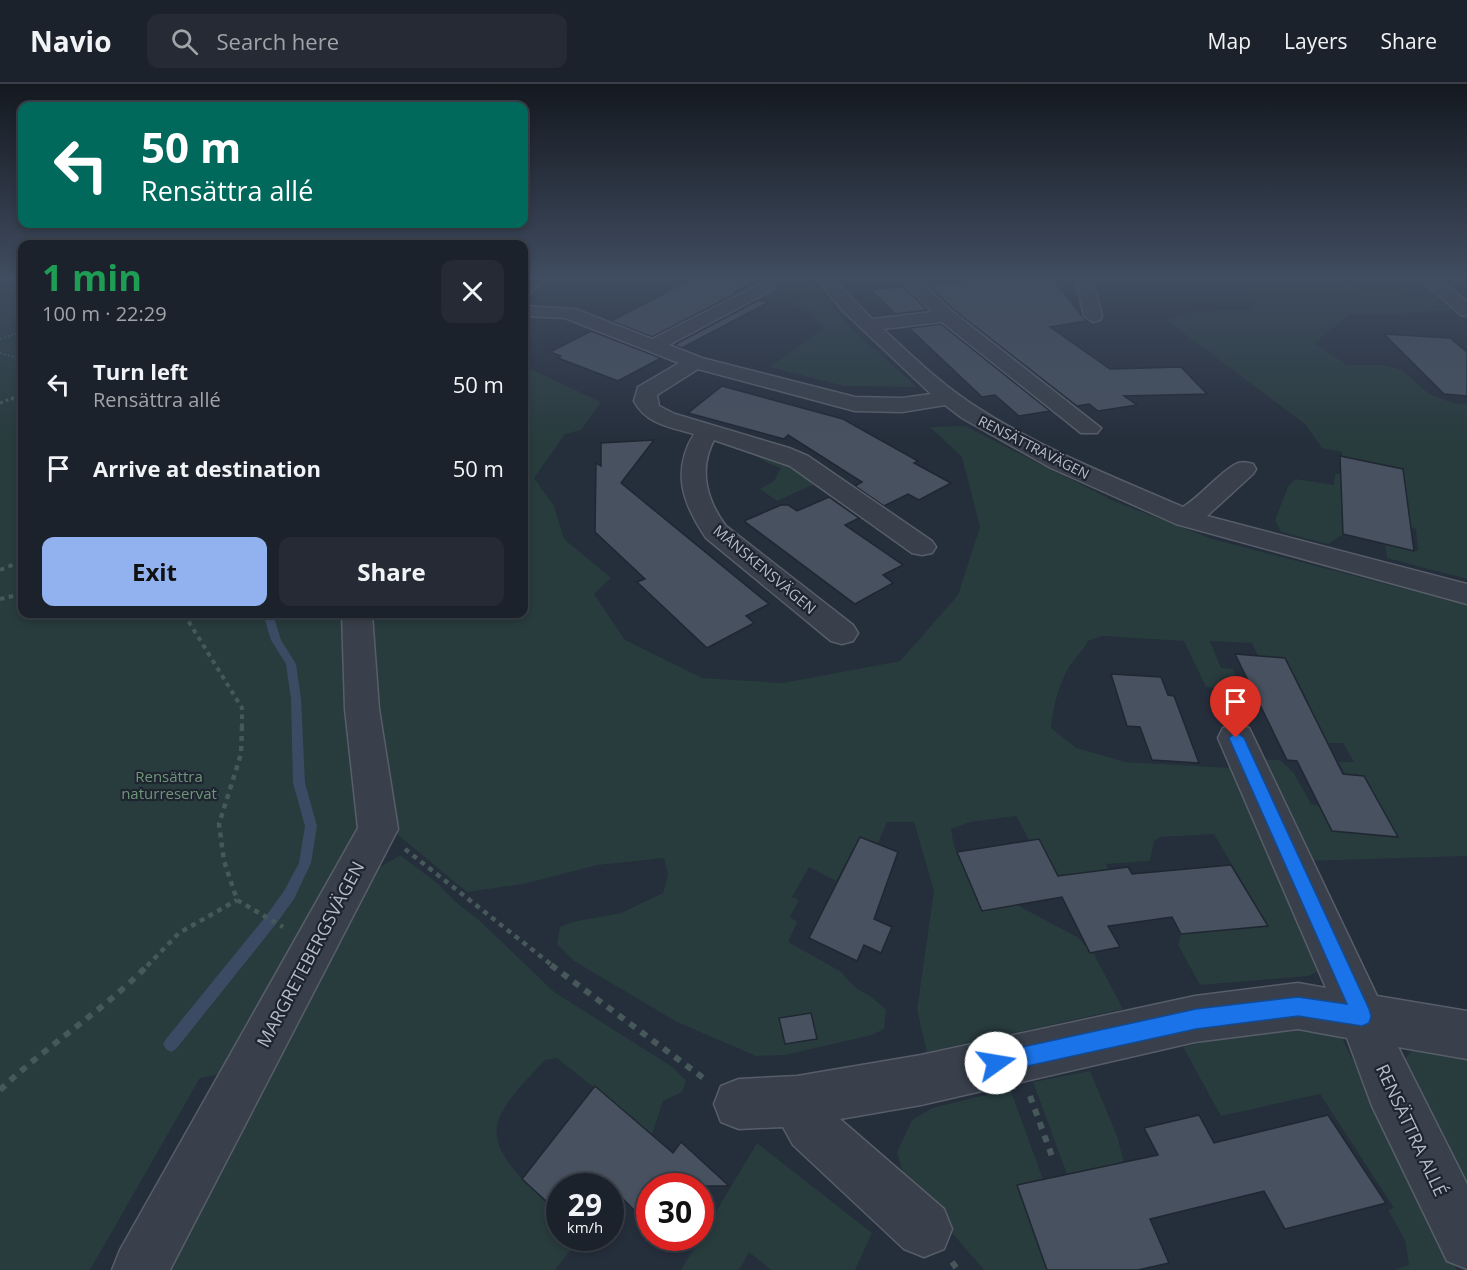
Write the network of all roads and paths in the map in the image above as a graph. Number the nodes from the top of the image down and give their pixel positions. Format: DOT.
graph roads {
  1 [pos="613,331"];
  2 [pos="681,331"];
  3 [pos="875,331"];
  4 [pos="966,331"];
  5 [pos="18,334"];
  6 [pos="0,339"];
  7 [pos="651,347"];
  8 [pos="0,353"];
  9 [pos="18,358"];
  10 [pos="695,363"];
  11 [pos="18,395"];
  12 [pos="10,398"];
  13 [pos="950,398"];
  14 [pos="18,402"];
  15 [pos="0,403"];
  16 [pos="1089,428"];
  17 [pos="707,431"];
  18 [pos="1244,469"];
  19 [pos="1185,518"];
  20 [pos="922,547"];
  21 [pos="18,563"];
  22 [pos="0,570"];
  23 [pos="1467,594"];
  24 [pos="18,595"];
  25 [pos="0,599"];
  26 [pos="186,618"];
  27 [pos="357,618"];
  28 [pos="842,633"];
  29 [pos="1236,738"];
  30 [pos="378,828"];
  31 [pos="237,900"];
  32 [pos="278,924"];
  33 [pos="1362,1016"];
  34 [pos="1467,1035"];
  35 [pos="1016,1059"];
  36 [pos="0,1090"];
  37 [pos="797,1101"];
  38 [pos="739,1104"];
  39 [pos="1053,1159"];
  40 [pos="924,1229"];
  41 [pos="1467,1241"];
  42 [pos="140,1270"];
  1 -- 7 [label="street"];
  2 -- 7 [label="street"];
  3 -- 13 [label="street, RENSÄTTRAVÄGEN"];
  4 -- 16 [label="street"];
  5 -- 6 [label="path"];
  7 -- 10 [label="street"];
  8 -- 9 [label="path"];
  10 -- 13 [label="street"];
  10 -- 17 [label="street"];
  11 -- 12 [label="path"];
  12 -- 14 [label="path"];
  12 -- 15 [label="path"];
  13 -- 19 [label="street, RENSÄTTRAVÄGEN"];
  17 -- 20 [label="street"];
  17 -- 28 [label="street, MÅNSKENSVÄGEN"];
  18 -- 19 [label="street"];
  19 -- 23 [label="street, RENSÄTTRAVÄGEN"];
  21 -- 22 [label="path"];
  24 -- 25 [label="path"];
  26 -- 31 [label="path"];
  27 -- 30 [label="street"];
  29 -- 33 [label="street, RENSÄTTRA ALLÉ"];
  30 -- 38 [label="path"];
  30 -- 42 [label="street, MARGRETEBERGSVÄGEN"];
  31 -- 32 [label="path"];
  31 -- 36 [label="path"];
  33 -- 34 [label="street"];
  33 -- 35 [label="street"];
  33 -- 41 [label="street, RENSÄTTRA ALLÉ"];
  35 -- 37 [label="street"];
  35 -- 39 [label="path"];
  37 -- 38 [label="street"];
  37 -- 40 [label="street"];
}
